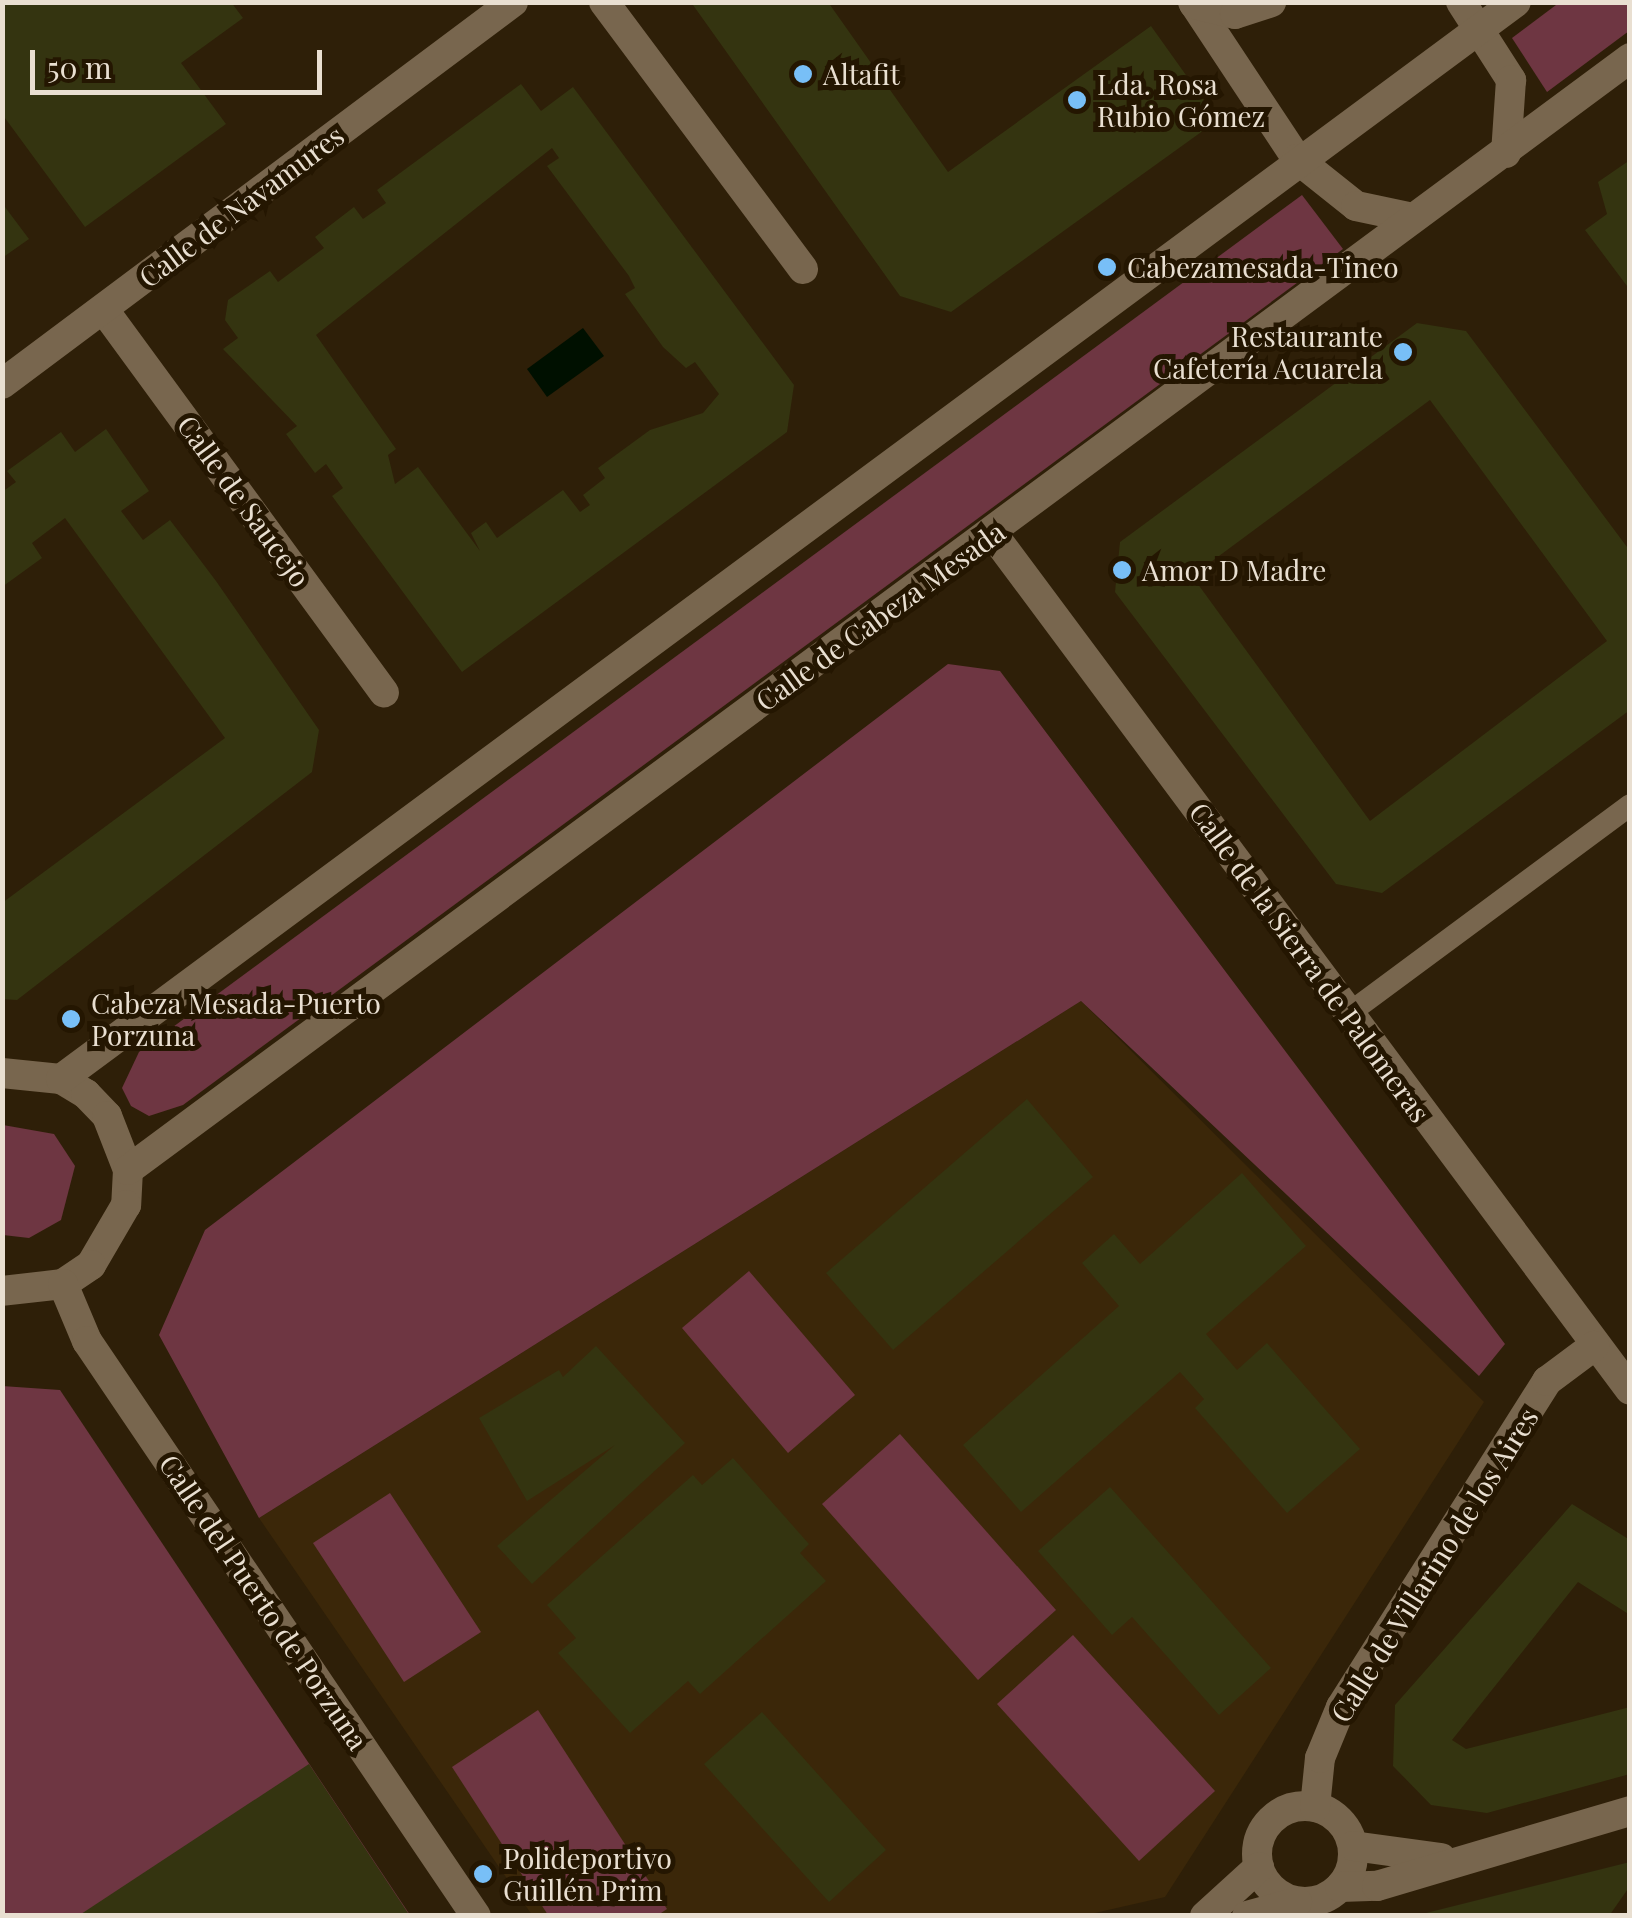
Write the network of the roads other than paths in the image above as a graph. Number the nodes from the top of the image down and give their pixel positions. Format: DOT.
graph roads {
  1 [pos="512,2"];
  2 [pos="604,2"];
  3 [pos="1271,2"];
  4 [pos="1461,2"];
  5 [pos="1516,2"];
  6 [pos="1193,3"];
  7 [pos="485,14"];
  8 [pos="1481,29"];
  9 [pos="1630,58"];
  10 [pos="1506,152"];
  11 [pos="1297,159"];
  12 [pos="1413,218"];
  13 [pos="803,268"];
  14 [pos="104,310"];
  15 [pos="2,384"];
  16 [pos="992,533"];
  17 [pos="384,692"];
  18 [pos="1630,805"];
  19 [pos="1348,1014"];
  20 [pos="2,1073"];
  21 [pos="61,1080"];
  22 [pos="128,1170"];
  23 [pos="63,1284"];
  24 [pos="2,1291"];
  25 [pos="1594,1346"];
  26 [pos="1630,1390"];
  27 [pos="1315,1807"];
  28 [pos="1630,1811"];
  29 [pos="1353,1846"];
  30 [pos="1454,1859"];
  31 [pos="1259,1867"];
  32 [pos="1340,1887"];
  33 [pos="1297,1902"];
  34 [pos="476,1916"];
  35 [pos="1205,1916"];
  36 [pos="1247,1916"];
  1 -- 7 [label="street, Calle de Navamures"];
  2 -- 13 [label="street"];
  3 -- 6 [label="street"];
  4 -- 8 [label="street"];
  5 -- 8 [label="street"];
  6 -- 11 [label="street"];
  7 -- 14 [label="street, Calle de Navamures"];
  8 -- 10 [label="street"];
  8 -- 11 [label="street"];
  9 -- 10 [label="street, Calle de Cabeza Mesada"];
  10 -- 12 [label="street, Calle de Cabeza Mesada"];
  11 -- 12 [label="street"];
  11 -- 21 [label="street"];
  12 -- 16 [label="street, Calle de Cabeza Mesada"];
  14 -- 15 [label="street, Calle de Navamures"];
  14 -- 17 [label="street, Calle de Saucejo"];
  16 -- 19 [label="street, Calle de la Sierra de Palomeras"];
  16 -- 22 [label="street, Calle de Cabeza Mesada"];
  18 -- 19 [label="street"];
  19 -- 25 [label="street, Calle de la Sierra de Palomeras"];
  20 -- 21 [label="street"];
  21 -- 22 [label="street"];
  22 -- 23 [label="street"];
  23 -- 24 [label="street"];
  23 -- 34 [label="street, Calle del Puerto de Porzuna"];
  25 -- 26 [label="street, Calle de la Sierra de Palomeras"];
  25 -- 27 [label="street, Calle de Villarino de los Aires"];
  27 -- 29 [label="street"];
  27 -- 31 [label="street"];
  28 -- 30 [label="street"];
  29 -- 30 [label="street"];
  29 -- 32 [label="street"];
  30 -- 32 [label="street"];
  31 -- 33 [label="street"];
  31 -- 35 [label="street"];
  32 -- 33 [label="street"];
  33 -- 36 [label="street"];
}
